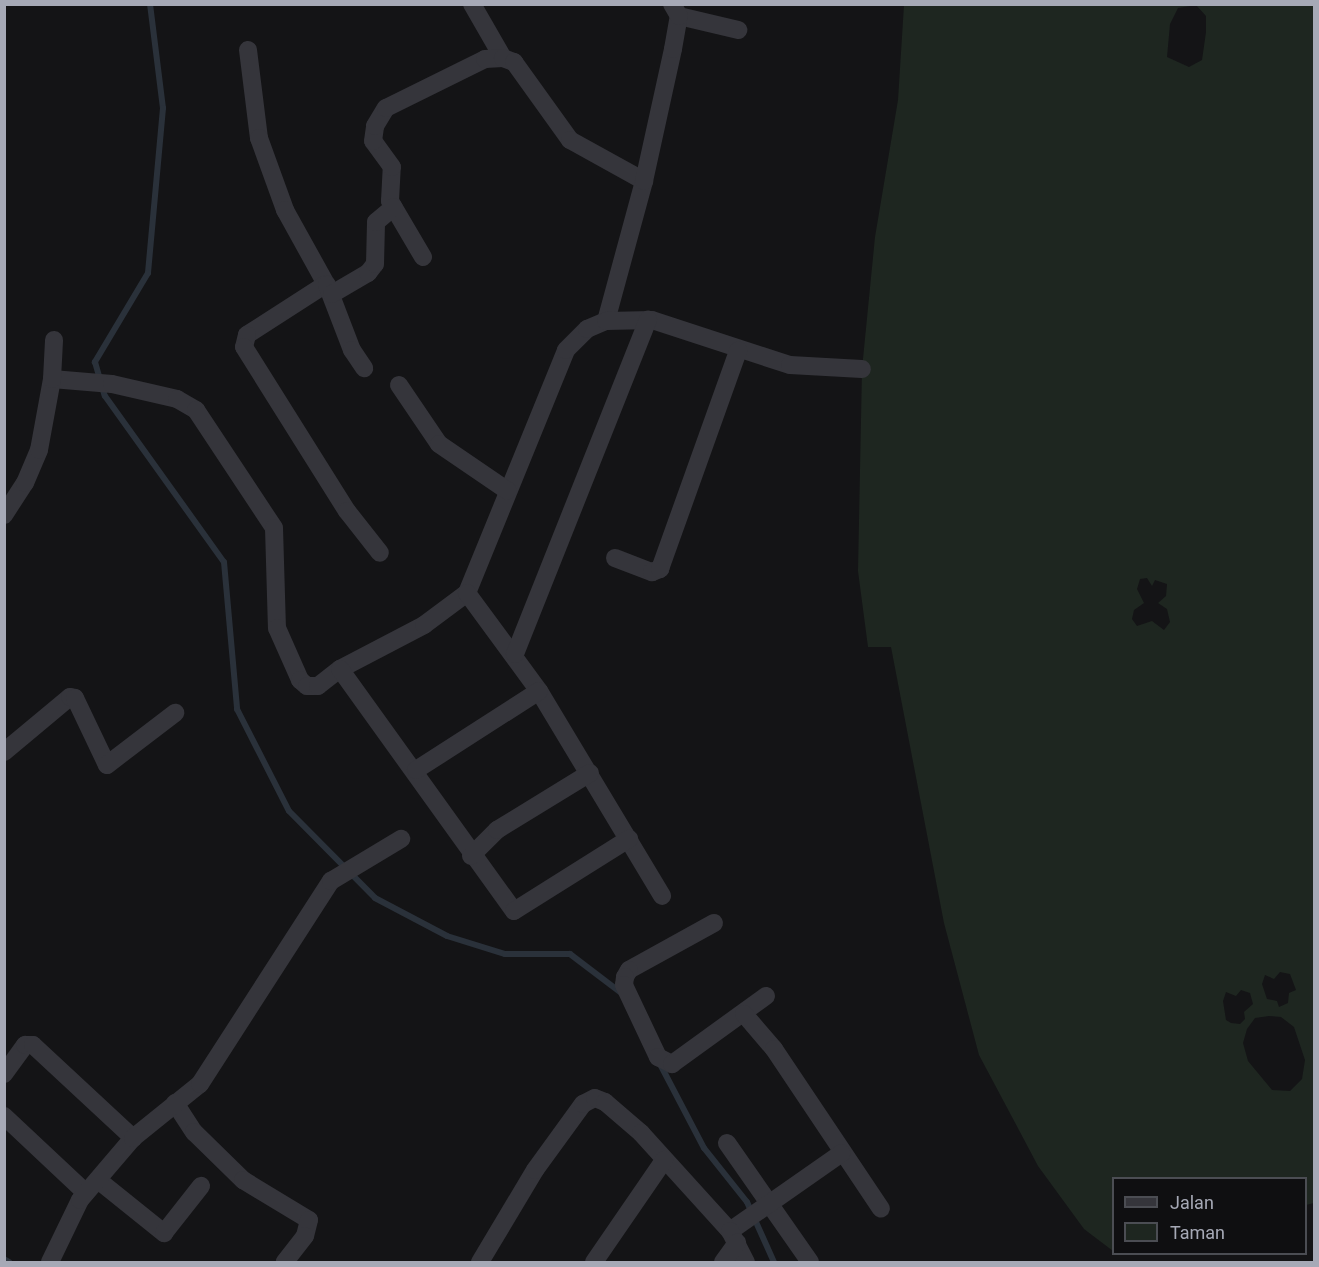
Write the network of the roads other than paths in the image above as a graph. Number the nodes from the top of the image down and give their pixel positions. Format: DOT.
graph roads {
  1 [pos="472,4"];
  2 [pos="676,10"];
  3 [pos="738,30"];
  4 [pos="248,50"];
  5 [pos="503,58"];
  6 [pos="644,182"];
  7 [pos="394,207"];
  8 [pos="423,256"];
  9 [pos="329,289"];
  10 [pos="648,319"];
  11 [pos="606,321"];
  12 [pos="54,340"];
  13 [pos="738,351"];
  14 [pos="364,368"];
  15 [pos="862,369"];
  16 [pos="52,379"];
  17 [pos="399,385"];
  18 [pos="508,490"];
  19 [pos="4,515"];
  20 [pos="380,553"];
  21 [pos="615,558"];
  22 [pos="467,593"];
  23 [pos="515,654"];
  24 [pos="340,669"];
  25 [pos="539,691"];
  26 [pos="175,713"];
  27 [pos="4,752"];
  28 [pos="416,770"];
  29 [pos="590,773"];
  30 [pos="401,839"];
  31 [pos="629,839"];
  32 [pos="471,856"];
  33 [pos="662,896"];
  34 [pos="714,923"];
  35 [pos="766,996"];
  36 [pos="744,1014"];
  37 [pos="4,1074"];
  38 [pos="175,1103"];
  39 [pos="4,1116"];
  40 [pos="133,1138"];
  41 [pos="727,1143"];
  42 [pos="842,1153"];
  43 [pos="664,1160"];
  44 [pos="201,1186"];
  45 [pos="92,1187"];
  46 [pos="881,1209"];
  47 [pos="763,1210"];
  48 [pos="735,1234"];
  49 [pos="50,1263"];
  50 [pos="285,1263"];
  51 [pos="480,1263"];
  52 [pos="594,1263"];
  53 [pos="723,1263"];
  54 [pos="746,1263"];
  55 [pos="810,1263"];
  1 -- 5 [label="street"];
  2 -- 3 [label="street"];
  2 -- 6 [label="street"];
  4 -- 9 [label="street"];
  5 -- 6 [label="street"];
  5 -- 7 [label="street"];
  6 -- 11 [label="street"];
  7 -- 8 [label="street"];
  7 -- 9 [label="street"];
  9 -- 14 [label="street"];
  9 -- 20 [label="street"];
  10 -- 11 [label="street"];
  10 -- 13 [label="street"];
  10 -- 23 [label="street"];
  11 -- 18 [label="street"];
  12 -- 16 [label="street"];
  13 -- 15 [label="street"];
  13 -- 21 [label="street"];
  16 -- 19 [label="street"];
  16 -- 24 [label="street"];
  17 -- 18 [label="street"];
  18 -- 22 [label="street"];
  22 -- 23 [label="street"];
  22 -- 24 [label="street"];
  23 -- 25 [label="street"];
  24 -- 28 [label="street"];
  25 -- 28 [label="street"];
  25 -- 29 [label="street"];
  26 -- 27 [label="street"];
  28 -- 32 [label="street"];
  29 -- 31 [label="street"];
  29 -- 32 [label="street"];
  30 -- 38 [label="street"];
  31 -- 32 [label="street"];
  31 -- 33 [label="street"];
  34 -- 36 [label="street"];
  35 -- 36 [label="street"];
  36 -- 42 [label="street"];
  37 -- 40 [label="street"];
  38 -- 40 [label="street"];
  38 -- 50 [label="street"];
  39 -- 45 [label="street"];
  40 -- 45 [label="street"];
  41 -- 47 [label="street"];
  42 -- 46 [label="street"];
  42 -- 47 [label="street"];
  43 -- 48 [label="street"];
  43 -- 51 [label="street"];
  43 -- 52 [label="street"];
  44 -- 45 [label="street"];
  45 -- 49 [label="street"];
  47 -- 48 [label="street"];
  47 -- 55 [label="street"];
  48 -- 53 [label="street"];
  48 -- 54 [label="street"];
}
